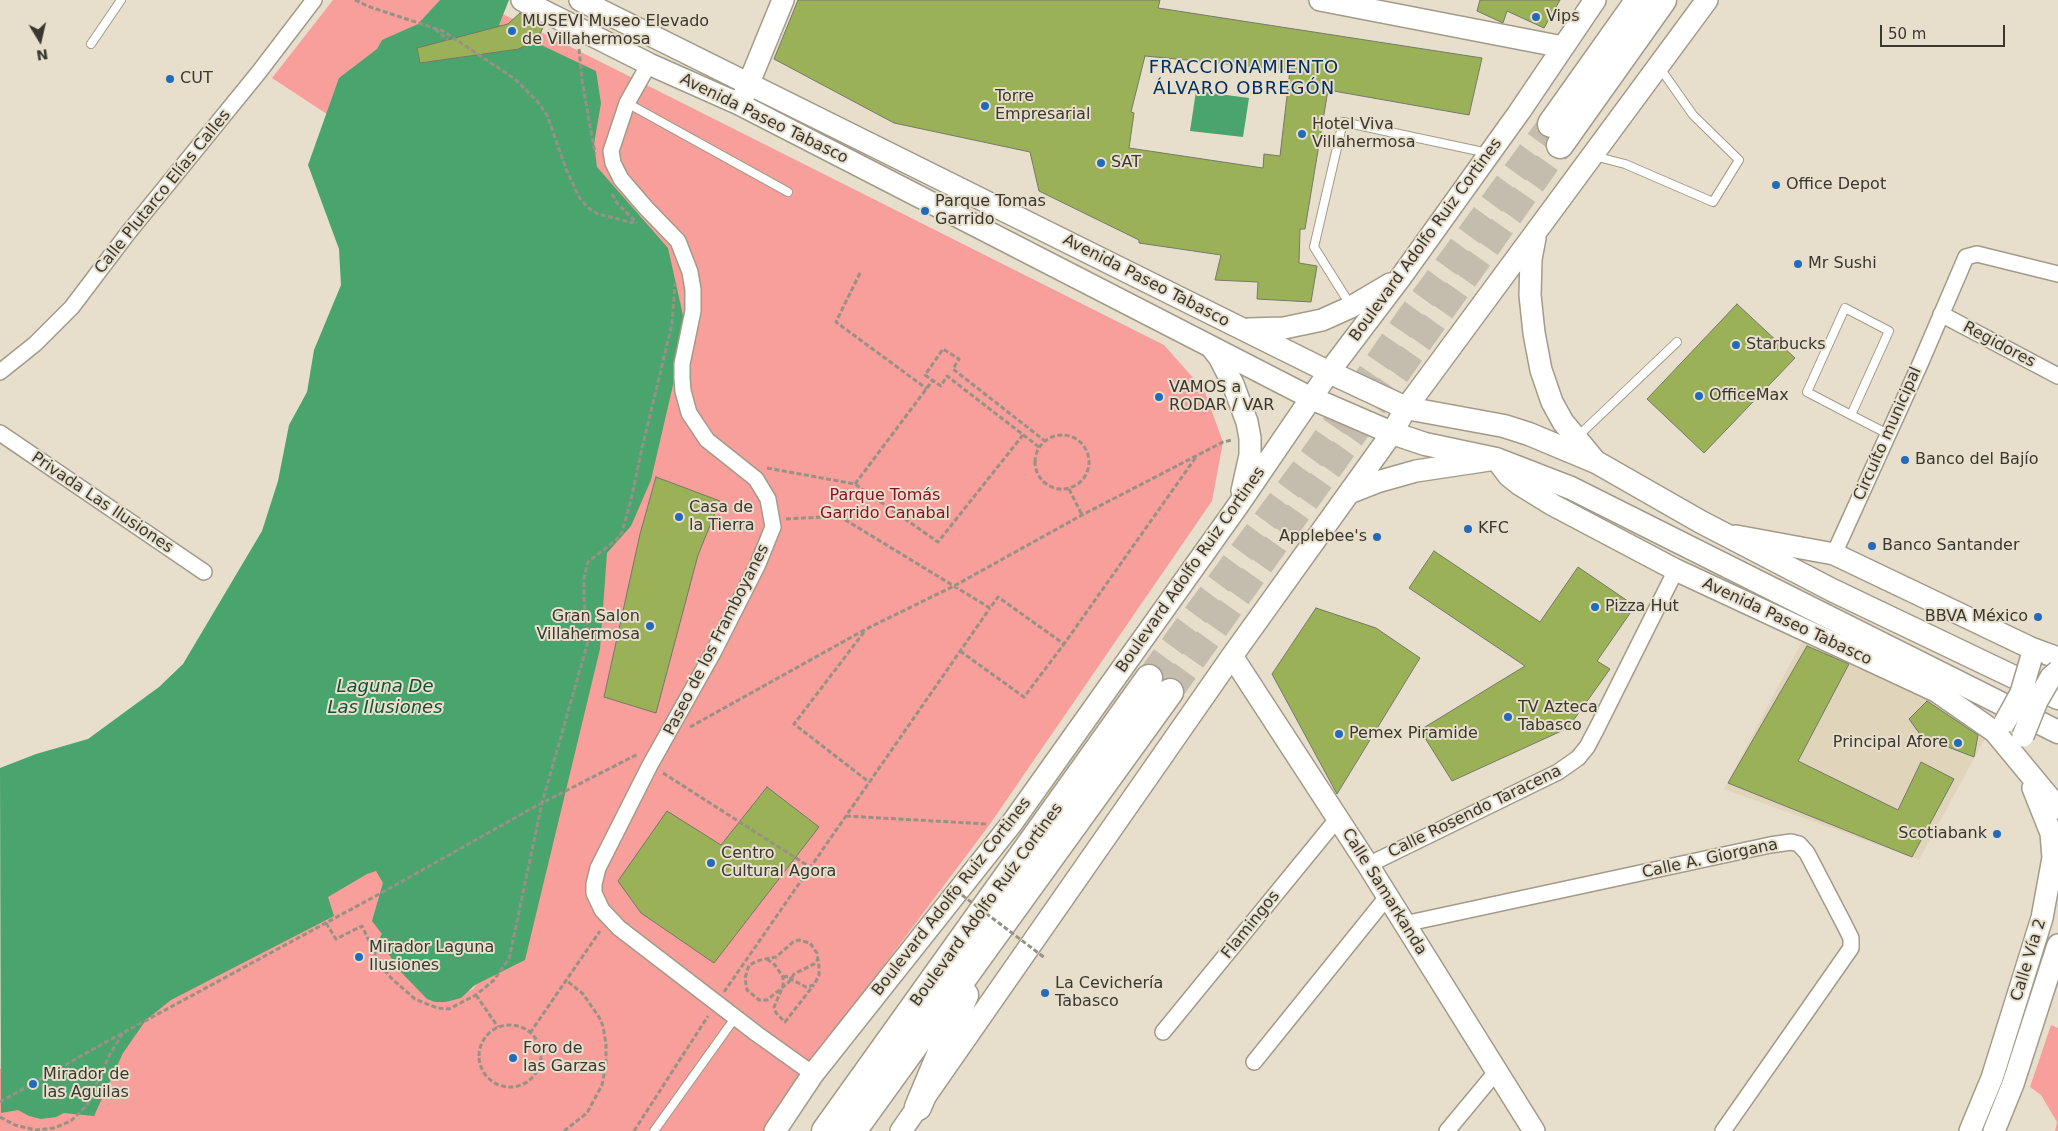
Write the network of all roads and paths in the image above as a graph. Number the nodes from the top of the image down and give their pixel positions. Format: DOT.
graph roads {
  1 [pos="121,0"];
  2 [pos="314,0"];
  3 [pos="355,0"];
  4 [pos="522,0"];
  5 [pos="580,0"];
  6 [pos="783,0"];
  7 [pos="1320,0"];
  8 [pos="1595,0"];
  9 [pos="1640,0"];
  10 [pos="1664,0"];
  11 [pos="1707,0"];
  12 [pos="433,28"];
  13 [pos="578,29"];
  14 [pos="448,40"];
  15 [pos="91,44"];
  16 [pos="1563,47"];
  17 [pos="649,64"];
  18 [pos="1658,66"];
  19 [pos="749,83"];
  20 [pos="627,103"];
  21 [pos="739,104"];
  22 [pos="1490,154"];
  23 [pos="1594,156"];
  24 [pos="596,159"];
  25 [pos="609,189"];
  26 [pos="788,192"];
  27 [pos="1537,232"];
  28 [pos="860,273"];
  29 [pos="2058,274"];
  30 [pos="674,276"];
  31 [pos="1401,277"];
  32 [pos="1351,307"];
  33 [pos="1941,314"];
  34 [pos="1240,328"];
  35 [pos="1677,342"];
  36 [pos="1209,345"];
  37 [pos="0,372"];
  38 [pos="1329,372"];
  39 [pos="2058,376"];
  40 [pos="933,380"];
  41 [pos="927,389"];
  42 [pos="1311,398"];
  43 [pos="1406,408"];
  44 [pos="1851,415"];
  45 [pos="0,433"];
  46 [pos="1392,433"];
  47 [pos="1888,434"];
  48 [pos="1023,435"];
  49 [pos="1577,437"];
  50 [pos="1250,438"];
  51 [pos="1045,441"];
  52 [pos="1551,443"];
  53 [pos="1039,447"];
  54 [pos="1197,456"];
  55 [pos="1496,459"];
  56 [pos="734,462"];
  57 [pos="1596,462"];
  58 [pos="855,484"];
  59 [pos="1069,489"];
  60 [pos="1349,493"];
  61 [pos="1239,504"];
  62 [pos="1082,516"];
  63 [pos="773,520"];
  64 [pos="1722,533"];
  65 [pos="1834,554"];
  66 [pos="1676,570"];
  67 [pos="204,572"];
  68 [pos="954,586"];
  69 [pos="990,608"];
  70 [pos="866,629"];
  71 [pos="1064,644"];
  72 [pos="960,650"];
  73 [pos="2031,653"];
  74 [pos="1232,656"];
  75 [pos="2058,658"];
  76 [pos="2058,671"];
  77 [pos="1149,678"];
  78 [pos="1170,692"];
  79 [pos="2058,698"];
  80 [pos="2000,727"];
  81 [pos="2058,732"];
  82 [pos="664,741"];
  83 [pos="2017,759"];
  84 [pos="650,765"];
  85 [pos="869,782"];
  86 [pos="542,802"];
  87 [pos="2058,808"];
  88 [pos="846,816"];
  89 [pos="1338,818"];
  90 [pos="990,824"];
  91 [pos="1368,865"];
  92 [pos="810,867"];
  93 [pos="950,886"];
  94 [pos="1387,897"];
  95 [pos="609,918"];
  96 [pos="326,923"];
  97 [pos="1404,924"];
  98 [pos="2058,945"];
  99 [pos="982,953"];
  100 [pos="776,957"];
  101 [pos="1045,958"];
  102 [pos="766,959"];
  103 [pos="818,959"];
  104 [pos="744,964"];
  105 [pos="750,965"];
  106 [pos="775,965"];
  107 [pos="783,977"];
  108 [pos="791,979"];
  109 [pos="566,980"];
  110 [pos="814,985"];
  111 [pos="783,986"];
  112 [pos="476,995"];
  113 [pos="716,1003"];
  114 [pos="736,1018"];
  115 [pos="498,1027"];
  116 [pos="124,1032"];
  117 [pos="1164,1032"];
  118 [pos="530,1033"];
  119 [pos="1254,1062"];
  120 [pos="1496,1072"];
  121 [pos="813,1074"];
  122 [pos="0,1102"];
  123 [pos="918,1107"];
  124 [pos="0,1117"];
  125 [pos="564,1131"];
  126 [pos="634,1131"];
  127 [pos="654,1131"];
  128 [pos="775,1131"];
  129 [pos="825,1131"];
  130 [pos="853,1131"];
  131 [pos="901,1131"];
  132 [pos="1447,1131"];
  133 [pos="1534,1131"];
  134 [pos="1723,1131"];
  135 [pos="1970,1131"];
  136 [pos="1994,1131"];
  1 -- 15 [label="lane"];
  2 -- 37 [label="street, Calle Plutarco Elías Calles"];
  3 -- 12 [label="path"];
  4 -- 13 [label="main road, Avenida Paseo Tabasco"];
  5 -- 19 [label="main road, Avenida Paseo Tabasco"];
  6 -- 19 [label="main road"];
  7 -- 16 [label="main road"];
  8 -- 16 [label="main road, Boulevard Adolfo Ruiz Cortines"];
  9 -- 10 [label="highway"];
  11 -- 18 [label="main road"];
  12 -- 14 [label="path"];
  12 -- 25 [label="path"];
  13 -- 17 [label="main road, Avenida Paseo Tabasco"];
  13 -- 24 [label="path"];
  16 -- 22 [label="main road, Boulevard Adolfo Ruiz Cortines"];
  17 -- 20 [label="street"];
  17 -- 21 [label="main road, Avenida Paseo Tabasco"];
  18 -- 23 [label="main road"];
  18 -- 23 [label="lane"];
  19 -- 21 [label="main road"];
  19 -- 34 [label="main road, Avenida Paseo Tabasco"];
  20 -- 26 [label="lane"];
  20 -- 56 [label="street"];
  21 -- 36 [label="main road, Avenida Paseo Tabasco"];
  22 -- 31 [label="main road, Boulevard Adolfo Ruiz Cortines"];
  22 -- 32 [label="lane"];
  23 -- 27 [label="main road"];
  27 -- 43 [label="main road"];
  27 -- 49 [label="main road"];
  28 -- 41 [label="path"];
  29 -- 33 [label="street, Circuíto municipal"];
  30 -- 86 [label="path"];
  31 -- 32 [label="main road"];
  31 -- 38 [label="main road, Boulevard Adolfo Ruiz Cortines"];
  32 -- 34 [label="main road"];
  33 -- 39 [label="street, Regidores"];
  33 -- 47 [label="street, Circuíto municipal"];
  34 -- 38 [label="main road, Avenida Paseo Tabasco"];
  35 -- 49 [label="lane"];
  36 -- 42 [label="main road, Avenida Paseo Tabasco"];
  36 -- 50 [label="main road"];
  38 -- 42 [label="main road, Boulevard Adolfo Ruiz Cortines"];
  38 -- 43 [label="main road, Avenida Paseo Tabasco"];
  40 -- 41 [label="path"];
  40 -- 48 [label="path"];
  40 -- 51 [label="path"];
  41 -- 58 [label="path"];
  42 -- 46 [label="main road, Avenida Paseo Tabasco"];
  42 -- 61 [label="main road, Boulevard Adolfo Ruiz Cortines"];
  43 -- 46 [label="main road"];
  43 -- 52 [label="main road, Avenida Paseo Tabasco"];
  44 -- 44 [label="lane"];
  44 -- 47 [label="lane"];
  45 -- 67 [label="street, Privada Las Ilusiones"];
  46 -- 55 [label="main road, Avenida Paseo Tabasco"];
  46 -- 60 [label="main road"];
  47 -- 65 [label="street, Circuíto municipal"];
  48 -- 53 [label="path"];
  48 -- 58 [label="path"];
  49 -- 52 [label="lane"];
  49 -- 57 [label="main road"];
  50 -- 54 [label="path"];
  50 -- 61 [label="main road"];
  51 -- 53 [label="path"];
  51 -- 59 [label="path"];
  52 -- 57 [label="main road, Avenida Paseo Tabasco"];
  53 -- 59 [label="path"];
  54 -- 62 [label="path"];
  54 -- 71 [label="path"];
  55 -- 60 [label="main road"];
  55 -- 66 [label="main road, Avenida Paseo Tabasco"];
  55 -- 81 [label="main road, Avenida Paseo Tabasco"];
  56 -- 58 [label="path"];
  56 -- 63 [label="street"];
  57 -- 64 [label="main road, Avenida Paseo Tabasco"];
  59 -- 62 [label="path"];
  60 -- 74 [label="main road"];
  61 -- 121 [label="main road, Boulevard Adolfo Ruiz Cortines"];
  62 -- 68 [label="path"];
  63 -- 68 [label="path"];
  63 -- 82 [label="street, Paseo de los Framboyanes"];
  64 -- 65 [label="main road, Avenida Paseo Tabasco"];
  64 -- 79 [label="main road, Avenida Paseo Tabasco"];
  65 -- 73 [label="main road, Avenida Paseo Tabasco"];
  66 -- 80 [label="main road, Avenida Paseo Tabasco"];
  66 -- 91 [label="street, Calle Rosendo Taracena"];
  68 -- 69 [label="path"];
  68 -- 70 [label="path"];
  69 -- 71 [label="path"];
  69 -- 72 [label="path"];
  70 -- 82 [label="path"];
  70 -- 85 [label="path"];
  71 -- 72 [label="path"];
  72 -- 85 [label="path"];
  73 -- 75 [label="main road, Avenida Paseo Tabasco"];
  73 -- 80 [label="main road, bridge"];
  74 -- 89 [label="main road, Calle Samarkanda"];
  74 -- 123 [label="main road"];
  76 -- 83 [label="main road, bridge"];
  77 -- 129 [label="highway, Boulevard Adolfo Ruíz Cortines"];
  78 -- 99 [label="highway, Boulevard Adolfo Ruíz Cortines"];
  80 -- 83 [label="main road, Avenida Paseo Tabasco"];
  82 -- 84 [label="street, Paseo de los Framboyanes"];
  82 -- 86 [label="path"];
  83 -- 87 [label="main road, Avenida Paseo Tabasco"];
  83 -- 135 [label="main road, Calle Vía 2"];
  84 -- 92 [label="path"];
  84 -- 95 [label="street, Paseo de los Framboyanes"];
  85 -- 88 [label="path"];
  86 -- 96 [label="path"];
  86 -- 112 [label="path"];
  88 -- 90 [label="path"];
  88 -- 92 [label="path"];
  89 -- 91 [label="main road, Calle Samarkanda"];
  89 -- 117 [label="street, Flamingos"];
  91 -- 94 [label="main road, Calle Samarkanda"];
  92 -- 104 [label="path"];
  93 -- 101 [label="path, bridge"];
  94 -- 97 [label="main road, Calle Samarkanda"];
  94 -- 119 [label="street"];
  95 -- 109 [label="path"];
  95 -- 113 [label="street, Paseo de los Framboyanes"];
  96 -- 112 [label="path"];
  96 -- 116 [label="path"];
  97 -- 120 [label="main road, Calle Samarkanda"];
  97 -- 134 [label="street, Calle A. Giorgana"];
  98 -- 136 [label="main road, Calle Vía 2"];
  99 -- 123 [label="highway"];
  99 -- 130 [label="highway, Boulevard Adolfo Ruíz Cortines"];
  100 -- 102 [label="path"];
  100 -- 103 [label="path"];
  100 -- 106 [label="path"];
  102 -- 105 [label="path"];
  102 -- 106 [label="path"];
  103 -- 108 [label="path"];
  103 -- 110 [label="path"];
  104 -- 105 [label="path"];
  104 -- 113 [label="path"];
  105 -- 111 [label="path"];
  106 -- 107 [label="path"];
  107 -- 108 [label="path"];
  107 -- 111 [label="path"];
  108 -- 110 [label="path"];
  108 -- 111 [label="path"];
  109 -- 118 [label="path"];
  109 -- 125 [label="path"];
  110 -- 111 [label="path"];
  112 -- 115 [label="path"];
  113 -- 114 [label="street, Paseo de los Framboyanes"];
  113 -- 126 [label="path"];
  114 -- 121 [label="street, Paseo de los Framboyanes"];
  114 -- 127 [label="lane"];
  115 -- 118 [label="path"];
  115 -- 118 [label="path"];
  116 -- 122 [label="path"];
  116 -- 124 [label="path"];
  120 -- 132 [label="street"];
  120 -- 133 [label="main road, Calle Samarkanda"];
  121 -- 128 [label="main road, Boulevard Adolfo Ruiz Cortines"];
  123 -- 131 [label="main road"];
}
